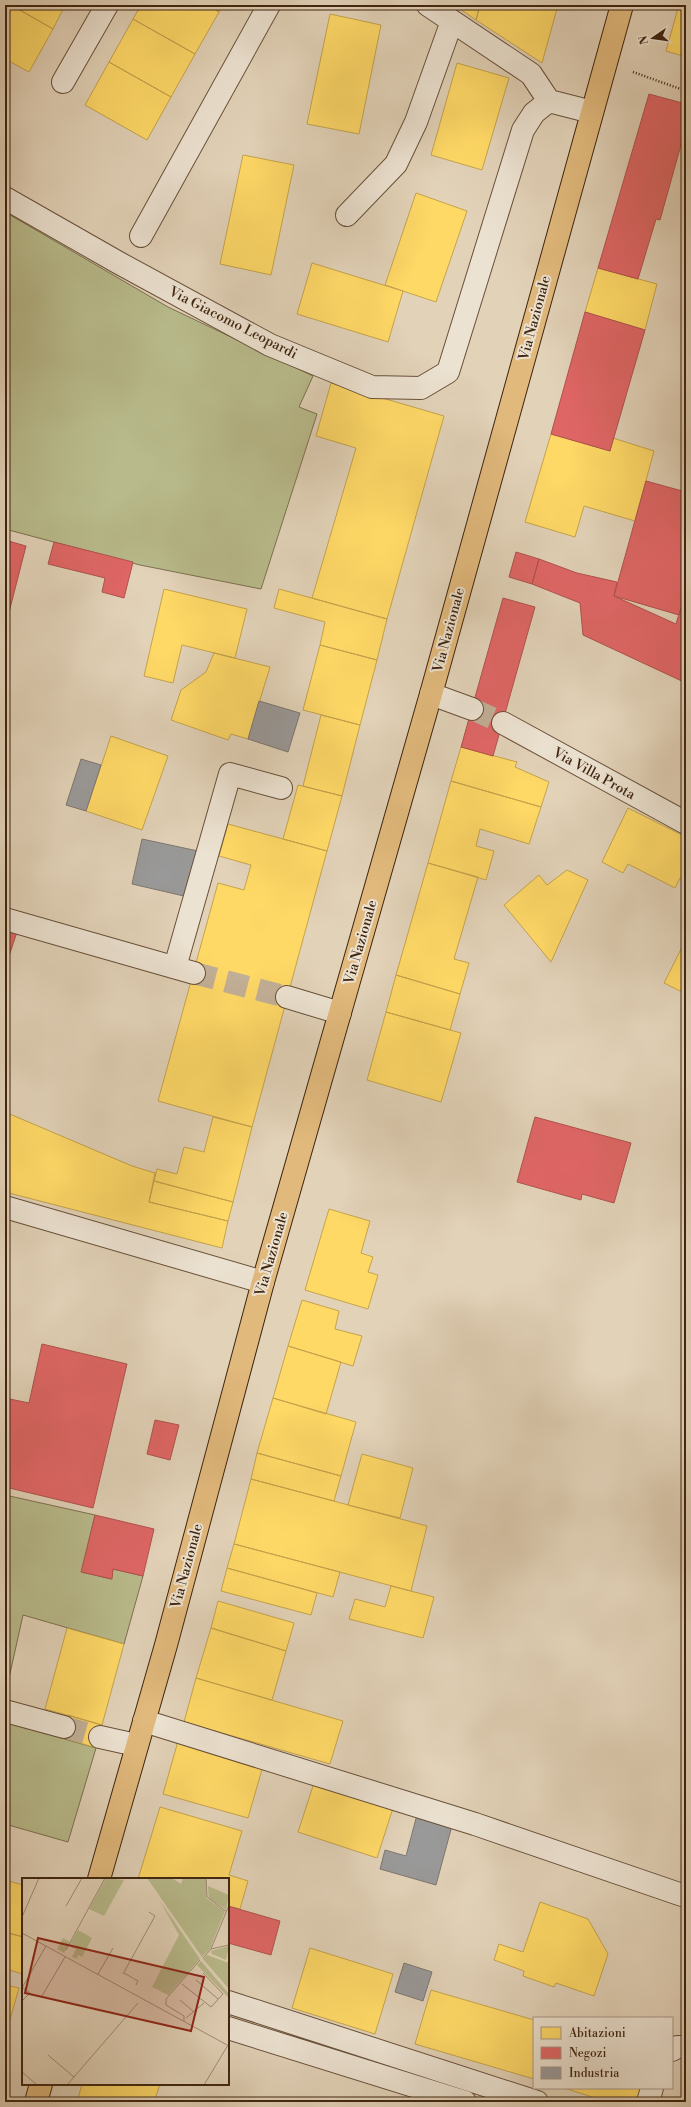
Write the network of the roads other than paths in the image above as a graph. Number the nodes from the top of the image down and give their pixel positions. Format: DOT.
graph roads {
  1 [pos="107,5"];
  2 [pos="269,5"];
  3 [pos="428,5"];
  4 [pos="622,5"];
  5 [pos="452,21"];
  6 [pos="63,82"];
  7 [pos="549,101"];
  8 [pos="592,112"];
  9 [pos="5,198"];
  10 [pos="347,216"];
  11 [pos="141,236"];
  12 [pos="431,694"];
  13 [pos="472,709"];
  14 [pos="503,723"];
  15 [pos="282,788"];
  16 [pos="686,823"];
  17 [pos="5,919"];
  18 [pos="287,997"];
  19 [pos="340,1013"];
  20 [pos="5,1207"];
  21 [pos="263,1282"];
  22 [pos="5,1711"];
  23 [pos="144,1720"];
  24 [pos="64,1727"];
  25 [pos="100,1737"];
  26 [pos="136,1746"];
  27 [pos="99,1878"];
  28 [pos="682,1895"];
  29 [pos="229,2002"];
  30 [pos="229,2028"];
  31 [pos="686,2047"];
  32 [pos="673,2049"];
  33 [pos="41,2085"];
  34 [pos="652,2089"];
  35 [pos="36,2102"];
  36 [pos="465,2102"];
  37 [pos="537,2102"];
  38 [pos="648,2102"];
  1 -- 6 [label="street"];
  2 -- 11 [label="street"];
  3 -- 5 [label="street"];
  4 -- 8 [label="main road, Via Nazionale"];
  5 -- 7 [label="street"];
  5 -- 10 [label="street"];
  7 -- 8 [label="street"];
  7 -- 9 [label="street, Via Giacomo Leopardi"];
  8 -- 12 [label="main road, Via Nazionale"];
  12 -- 13 [label="street"];
  12 -- 19 [label="main road, Via Nazionale"];
  14 -- 16 [label="street, Via Villa Prota"];
  15 -- 17 [label="street"];
  18 -- 19 [label="street"];
  19 -- 21 [label="main road, Via Nazionale"];
  20 -- 21 [label="street"];
  21 -- 23 [label="main road, Via Nazionale"];
  22 -- 24 [label="street"];
  23 -- 26 [label="main road, Via Nazionale"];
  23 -- 28 [label="street"];
  25 -- 26 [label="street"];
  26 -- 27 [label="main road, Via Nazionale"];
  29 -- 37 [label="street"];
  30 -- 36 [label="street"];
  31 -- 32 [label="street"];
  33 -- 35 [label="main road"];
  34 -- 38 [label="street"];
}
